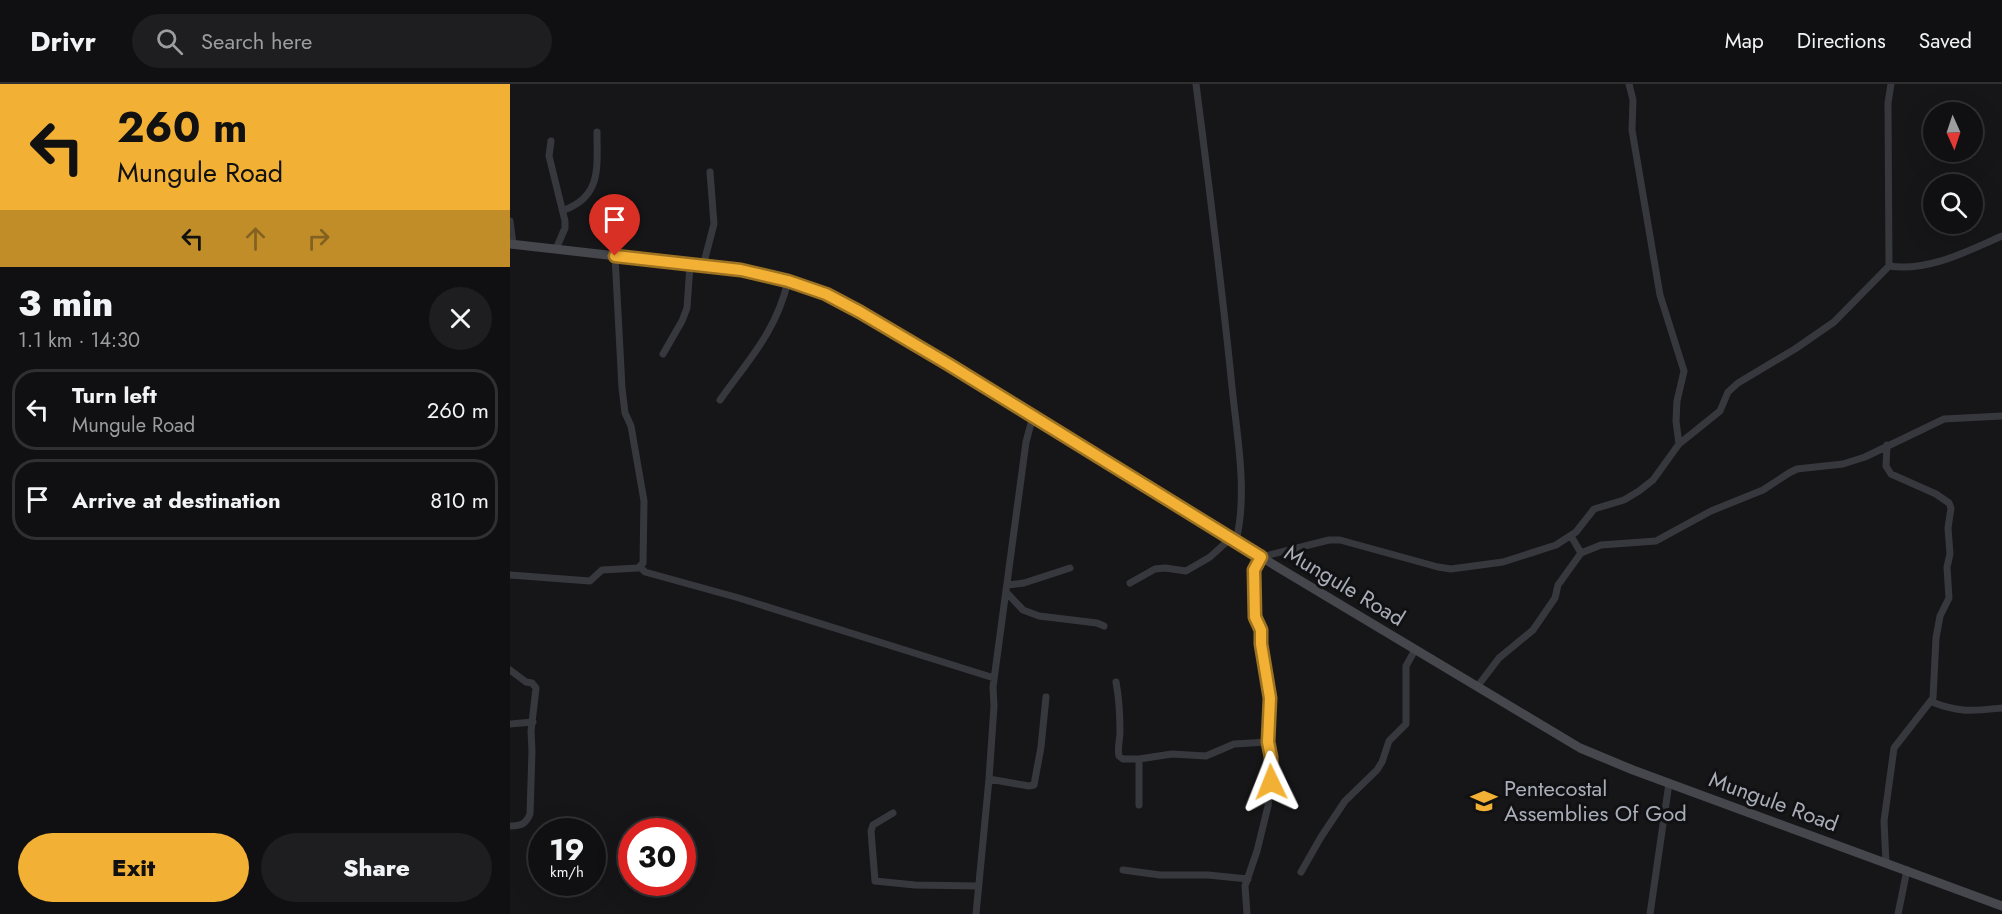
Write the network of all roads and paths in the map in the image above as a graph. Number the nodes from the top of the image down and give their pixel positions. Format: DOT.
graph roads {
  1 [pos="1196,84"];
  2 [pos="1629,84"];
  3 [pos="1892,84"];
  4 [pos="597,132"];
  5 [pos="551,141"];
  6 [pos="710,172"];
  7 [pos="564,210"];
  8 [pos="510,221"];
  9 [pos="2002,236"];
  10 [pos="511,244"];
  11 [pos="556,249"];
  12 [pos="615,256"];
  13 [pos="690,265"];
  14 [pos="703,266"];
  15 [pos="1889,266"];
  16 [pos="788,281"];
  17 [pos="663,354"];
  18 [pos="720,400"];
  19 [pos="1033,416"];
  20 [pos="2002,416"];
  21 [pos="1679,444"];
  22 [pos="1887,445"];
  23 [pos="1571,536"];
  24 [pos="1233,540"];
  25 [pos="1581,553"];
  26 [pos="1261,557"];
  27 [pos="640,567"];
  28 [pos="1071,568"];
  29 [pos="510,575"];
  30 [pos="1130,583"];
  31 [pos="1007,589"];
  32 [pos="1104,626"];
  33 [pos="1415,650"];
  34 [pos="510,670"];
  35 [pos="994,678"];
  36 [pos="1116,682"];
  37 [pos="1477,687"];
  38 [pos="1046,697"];
  39 [pos="1932,702"];
  40 [pos="2002,708"];
  41 [pos="533,722"];
  42 [pos="510,724"];
  43 [pos="1268,742"];
  44 [pos="1139,759"];
  45 [pos="989,779"];
  46 [pos="1669,783"];
  47 [pos="1139,805"];
  48 [pos="892,813"];
  49 [pos="510,826"];
  50 [pos="1886,863"];
  51 [pos="1123,870"];
  52 [pos="1908,870"];
  53 [pos="1302,872"];
  54 [pos="1248,879"];
  55 [pos="978,886"];
  56 [pos="2002,906"];
  57 [pos="976,914"];
  58 [pos="1247,914"];
  59 [pos="1650,914"];
  60 [pos="1898,914"];
  1 -- 24 [label="street"];
  2 -- 21 [label="street"];
  3 -- 15 [label="street"];
  4 -- 7 [label="street"];
  5 -- 7 [label="street"];
  6 -- 14 [label="street"];
  7 -- 11 [label="street"];
  8 -- 10 [label="street"];
  9 -- 15 [label="street"];
  10 -- 11 [label="street, Mungule Road"];
  11 -- 12 [label="street, Mungule Road"];
  12 -- 13 [label="street, Mungule Road"];
  12 -- 27 [label="street"];
  13 -- 14 [label="street, Mungule Road"];
  13 -- 17 [label="street"];
  14 -- 16 [label="street, Mungule Road"];
  15 -- 21 [label="street"];
  16 -- 18 [label="street"];
  16 -- 19 [label="street, Mungule Road"];
  19 -- 24 [label="street, Mungule Road"];
  19 -- 31 [label="street"];
  20 -- 22 [label="street"];
  21 -- 23 [label="street"];
  22 -- 25 [label="street"];
  22 -- 39 [label="street"];
  23 -- 25 [label="street"];
  23 -- 26 [label="street"];
  24 -- 26 [label="street, Mungule Road"];
  24 -- 30 [label="street"];
  25 -- 37 [label="street"];
  26 -- 33 [label="street, Mungule Road"];
  26 -- 43 [label="street"];
  27 -- 29 [label="street"];
  27 -- 35 [label="street"];
  28 -- 31 [label="street"];
  31 -- 32 [label="street"];
  31 -- 35 [label="street"];
  33 -- 37 [label="street, Mungule Road"];
  33 -- 53 [label="street"];
  34 -- 41 [label="street"];
  35 -- 45 [label="street"];
  36 -- 44 [label="street"];
  37 -- 46 [label="street, Mungule Road"];
  38 -- 45 [label="street"];
  39 -- 40 [label="street"];
  39 -- 50 [label="street"];
  41 -- 42 [label="street"];
  41 -- 49 [label="street"];
  43 -- 44 [label="street"];
  43 -- 54 [label="street"];
  44 -- 47 [label="street"];
  45 -- 55 [label="street"];
  46 -- 50 [label="street, Mungule Road"];
  46 -- 59 [label="street"];
  48 -- 55 [label="street"];
  50 -- 52 [label="street, Mungule Road"];
  51 -- 54 [label="street"];
  52 -- 56 [label="street, Mungule Road"];
  52 -- 60 [label="street"];
  54 -- 58 [label="street"];
  55 -- 57 [label="street"];
}
